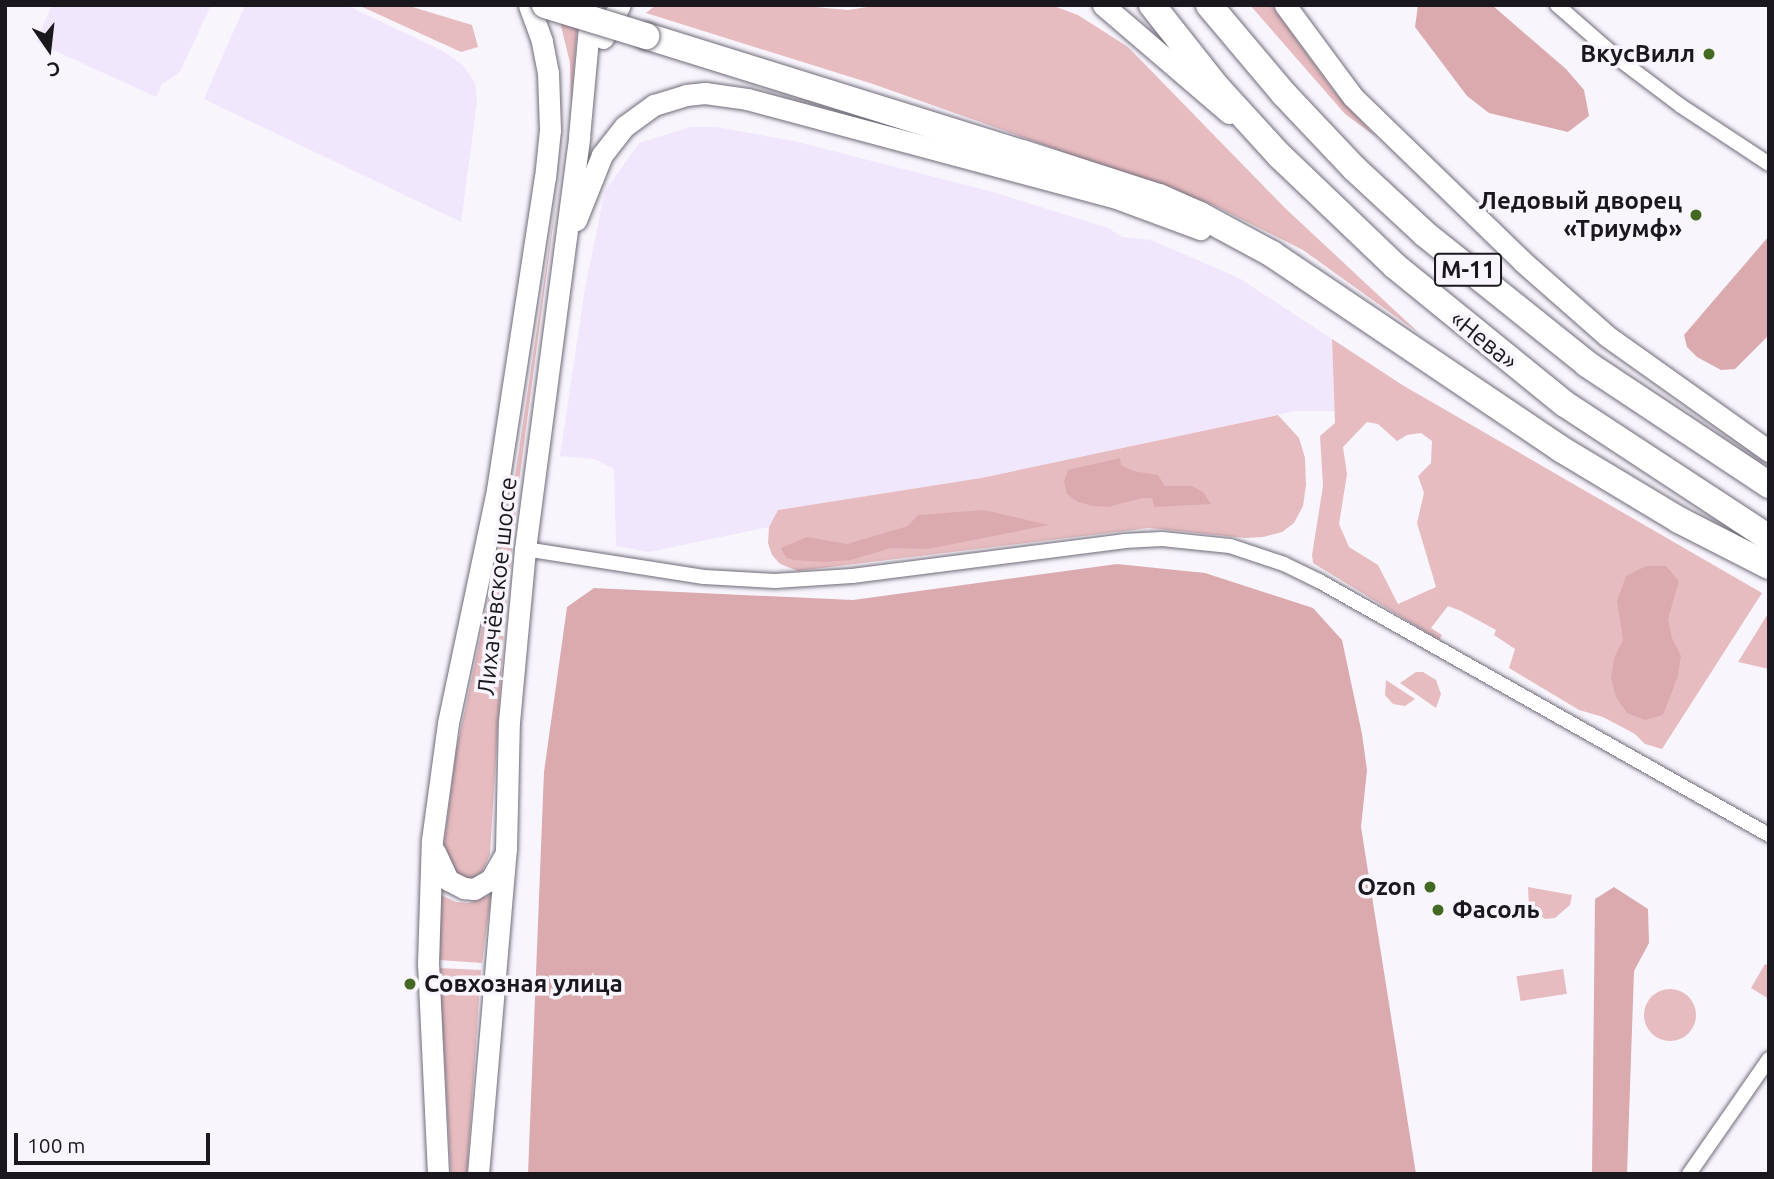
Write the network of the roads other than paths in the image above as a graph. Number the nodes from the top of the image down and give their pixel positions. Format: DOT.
graph roads {
  1 [pos="529,5"];
  2 [pos="545,5"];
  3 [pos="592,5"];
  4 [pos="620,5"];
  5 [pos="1103,5"];
  6 [pos="1152,5"];
  7 [pos="1209,5"];
  8 [pos="1285,5"];
  9 [pos="1557,5"];
  10 [pos="579,137"];
  11 [pos="1280,156"];
  12 [pos="1769,164"];
  13 [pos="561,276"];
  14 [pos="1315,286"];
  15 [pos="1769,452"];
  16 [pos="1769,485"];
  17 [pos="1769,538"];
  18 [pos="524,549"];
  19 [pos="1769,566"];
  20 [pos="1769,835"];
  21 [pos="432,840"];
  22 [pos="506,849"];
  23 [pos="1769,1059"];
  24 [pos="438,1174"];
  25 [pos="478,1174"];
  26 [pos="1689,1174"];
  1 -- 21 [label="main road, Лихачёвское шоссе"];
  2 -- 14 [label="highway, bridge"];
  3 -- 10 [label="main road, Лихачёвское шоссе"];
  4 -- 10 [label="main road"];
  5 -- 11 [label="main road"];
  6 -- 11 [label="highway, «Нева» / М-11"];
  7 -- 16 [label="highway, «Нева» / М-11"];
  8 -- 15 [label="main road"];
  9 -- 12 [label="street"];
  10 -- 13 [label="main road, Лихачёвское шоссе"];
  11 -- 17 [label="highway, «Нева» / М-11"];
  13 -- 14 [label="main road"];
  13 -- 18 [label="main road, Лихачёвское шоссе"];
  14 -- 19 [label="highway"];
  18 -- 20 [label="street"];
  18 -- 22 [label="main road, Лихачёвское шоссе"];
  21 -- 22 [label="main road"];
  21 -- 24 [label="main road, Лихачёвское шоссе"];
  22 -- 25 [label="main road, Лихачёвское шоссе"];
  23 -- 26 [label="street"];
}
